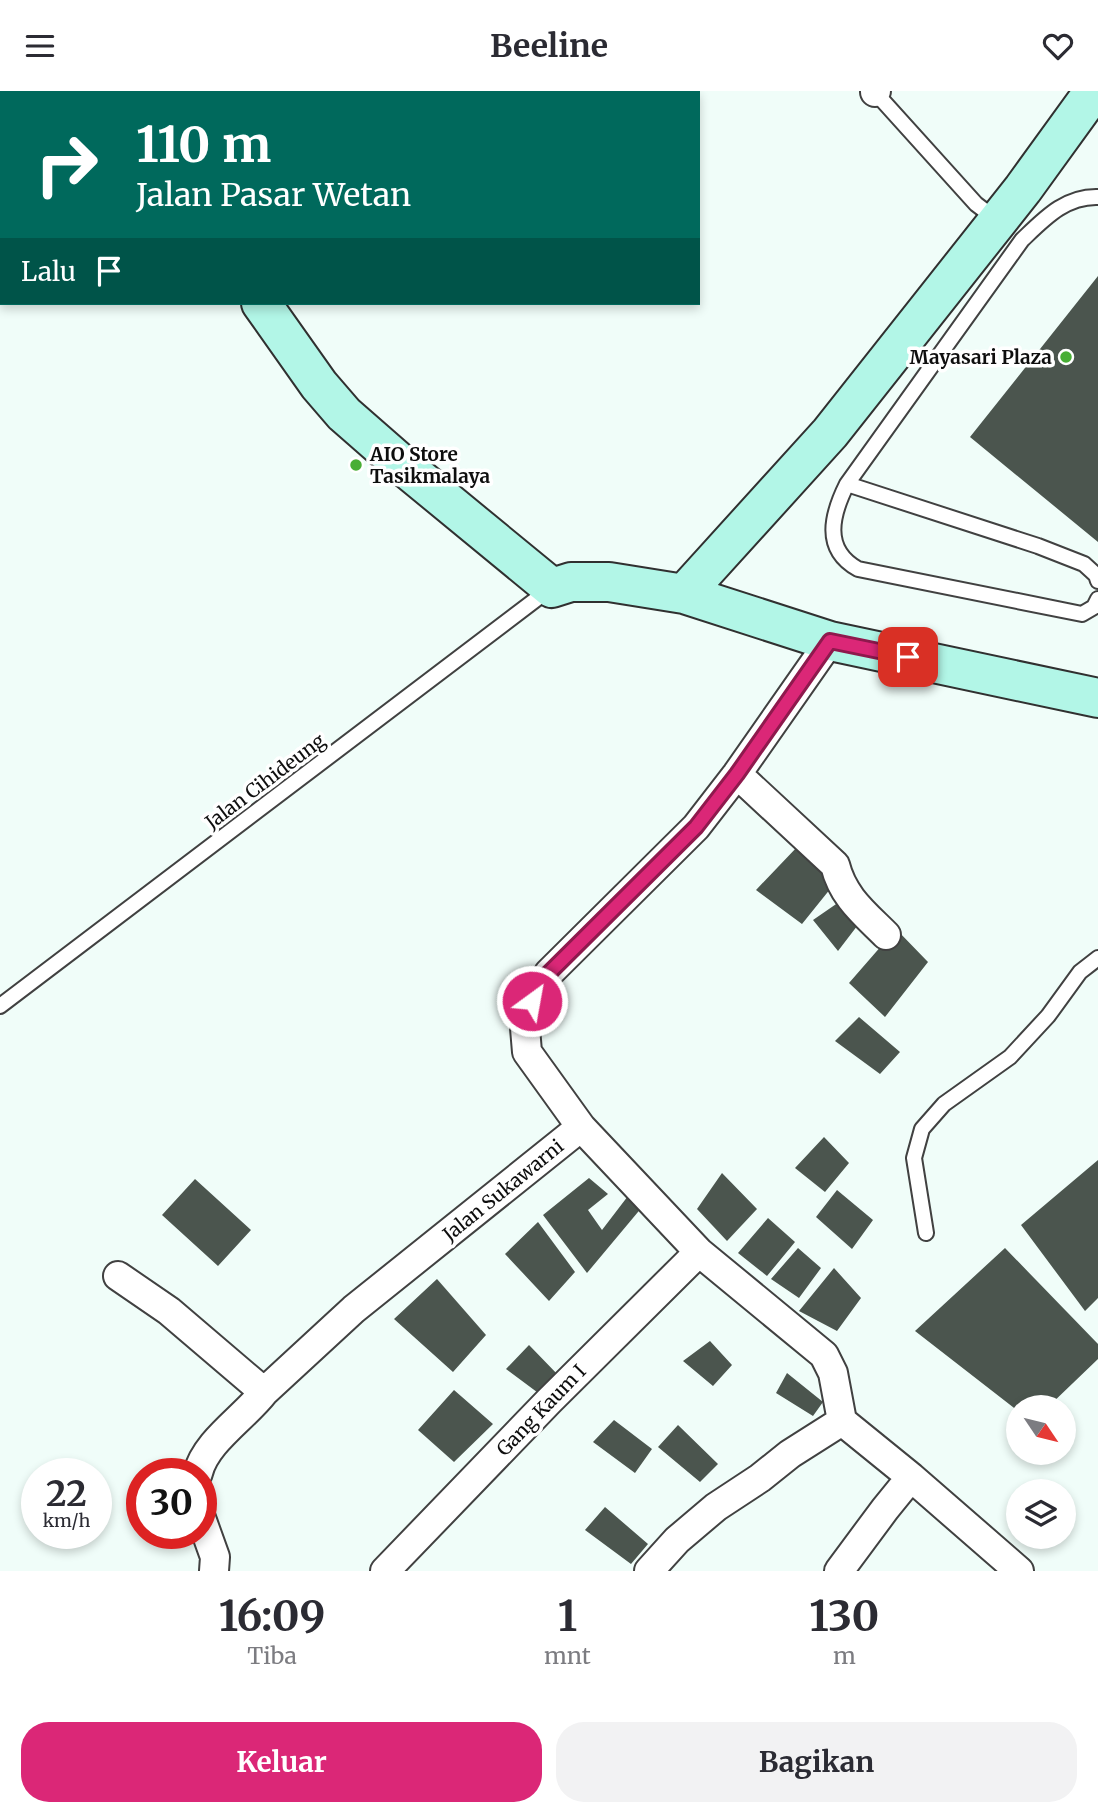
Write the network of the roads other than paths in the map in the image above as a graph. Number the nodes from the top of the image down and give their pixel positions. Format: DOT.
graph roads {
  1 [pos="875,91"];
  2 [pos="1094,91"];
  3 [pos="1098,198"];
  4 [pos="998,221"];
  5 [pos="262,305"];
  6 [pos="847,484"];
  7 [pos="1098,581"];
  8 [pos="552,588"];
  9 [pos="684,594"];
  10 [pos="1098,599"];
  11 [pos="830,641"];
  12 [pos="1098,698"];
  13 [pos="737,774"];
  14 [pos="886,935"];
  15 [pos="1098,958"];
  16 [pos="0,1006"];
  17 [pos="581,1127"];
  18 [pos="926,1233"];
  19 [pos="699,1252"];
  20 [pos="118,1276"];
  21 [pos="264,1392"];
  22 [pos="842,1422"];
  23 [pos="205,1458"];
  24 [pos="911,1478"];
  25 [pos="212,1549"];
  26 [pos="214,1571"];
  27 [pos="385,1571"];
  28 [pos="649,1571"];
  29 [pos="839,1571"];
  30 [pos="1019,1571"];
  1 -- 4 [label="lane"];
  2 -- 4 [label="main road"];
  3 -- 6 [label="lane"];
  4 -- 9 [label="main road"];
  5 -- 8 [label="main road"];
  6 -- 7 [label="lane"];
  6 -- 10 [label="lane"];
  8 -- 9 [label="main road"];
  8 -- 16 [label="lane, Jalan Cihideung"];
  9 -- 11 [label="main road"];
  11 -- 12 [label="main road"];
  11 -- 13 [label="street, Jalan Sukawarni"];
  13 -- 14 [label="street"];
  13 -- 17 [label="street, Jalan Sukawarni"];
  15 -- 18 [label="lane"];
  17 -- 19 [label="street"];
  17 -- 21 [label="street, Jalan Sukawarni"];
  19 -- 22 [label="street"];
  19 -- 27 [label="street, Gang Kaum I"];
  20 -- 21 [label="street"];
  21 -- 23 [label="street, Jalan Sukawarni"];
  22 -- 24 [label="street"];
  22 -- 28 [label="street"];
  24 -- 29 [label="street"];
  24 -- 30 [label="street"];
  25 -- 26 [label="street"];
}
